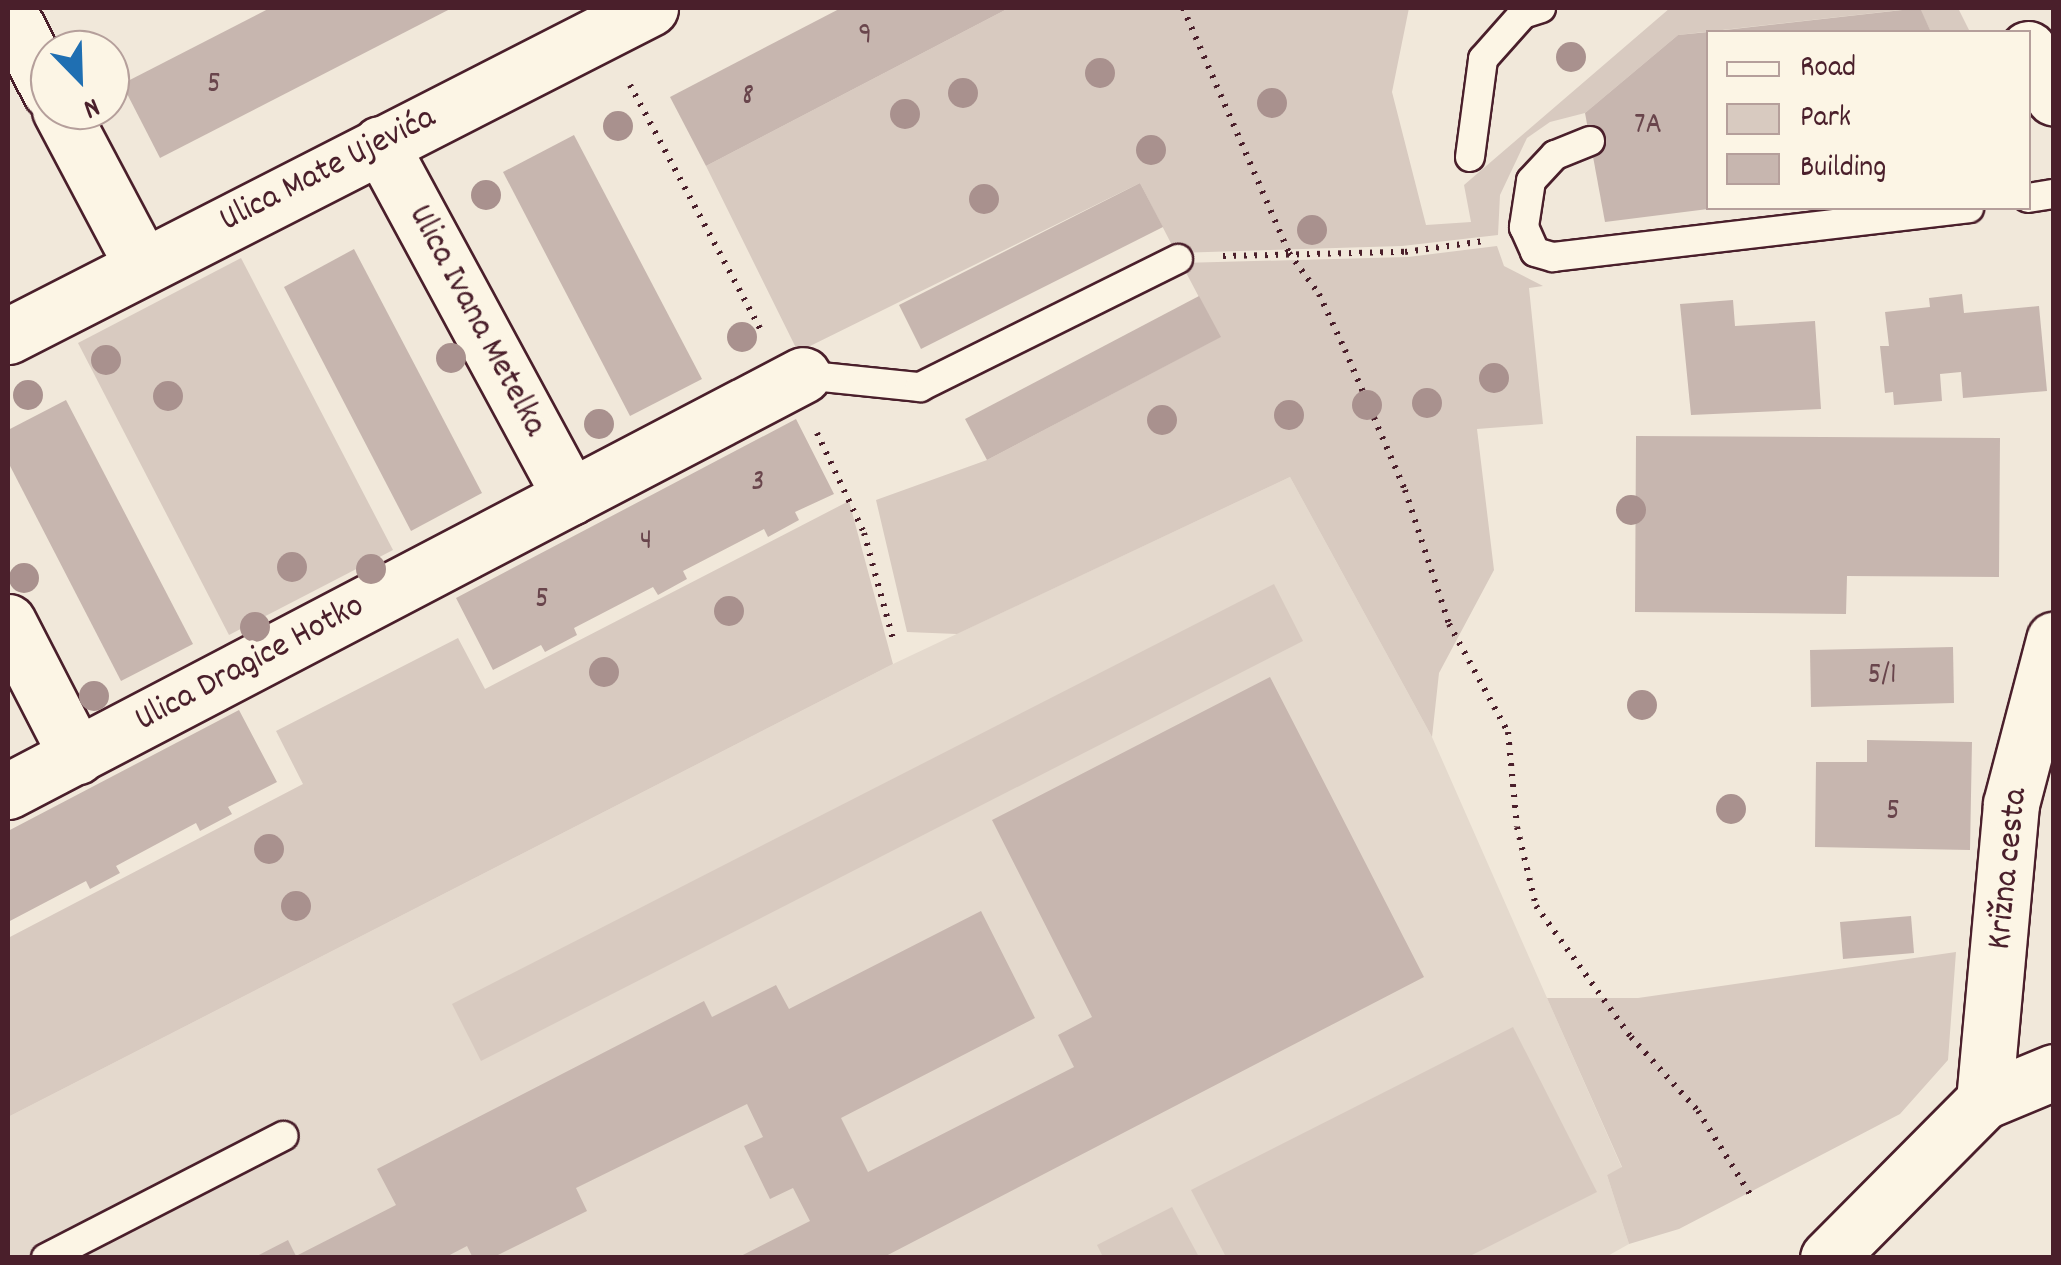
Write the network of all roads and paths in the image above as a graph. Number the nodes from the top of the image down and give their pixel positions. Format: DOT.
graph roads {
  1 [pos="1183,8"];
  2 [pos="1541,8"];
  3 [pos="643,9"];
  4 [pos="8,10"];
  5 [pos="30,52"];
  6 [pos="2031,54"];
  7 [pos="2054,98"];
  8 [pos="71,130"];
  9 [pos="1590,141"];
  10 [pos="380,144"];
  11 [pos="1470,157"];
  12 [pos="1952,210"];
  13 [pos="1525,235"];
  14 [pos="1289,252"];
  15 [pos="1178,258"];
  16 [pos="142,265"];
  17 [pos="8,336"];
  18 [pos="803,375"];
  19 [pos="572,497"];
  20 [pos="8,622"];
  21 [pos="2054,640"];
  22 [pos="77,756"];
  23 [pos="8,792"];
  24 [pos="2054,1072"];
  25 [pos="1984,1102"];
  26 [pos="283,1136"];
  27 [pos="1753,1198"];
  28 [pos="46,1258"];
  29 [pos="1828,1258"];
  1 -- 14 [label="path"];
  2 -- 11 [label="lane"];
  3 -- 10 [label="street, Ulica Mate Ujevića"];
  4 -- 5 [label="street"];
  6 -- 7 [label="street"];
  8 -- 16 [label="street"];
  9 -- 13 [label="lane"];
  10 -- 16 [label="street, Ulica Mate Ujevića"];
  10 -- 19 [label="street, Ulica Ivana Metelka"];
  12 -- 13 [label="lane"];
  13 -- 14 [label="path"];
  14 -- 15 [label="path"];
  14 -- 27 [label="path"];
  15 -- 18 [label="lane"];
  16 -- 17 [label="street, Ulica Mate Ujevića"];
  18 -- 19 [label="street"];
  19 -- 22 [label="street, Ulica Dragice Hotko"];
  20 -- 22 [label="street"];
  21 -- 25 [label="street, Križna cesta"];
  22 -- 23 [label="street, Ulica Dragice Hotko"];
  24 -- 25 [label="street"];
  25 -- 29 [label="street"];
  26 -- 28 [label="lane"];
}
